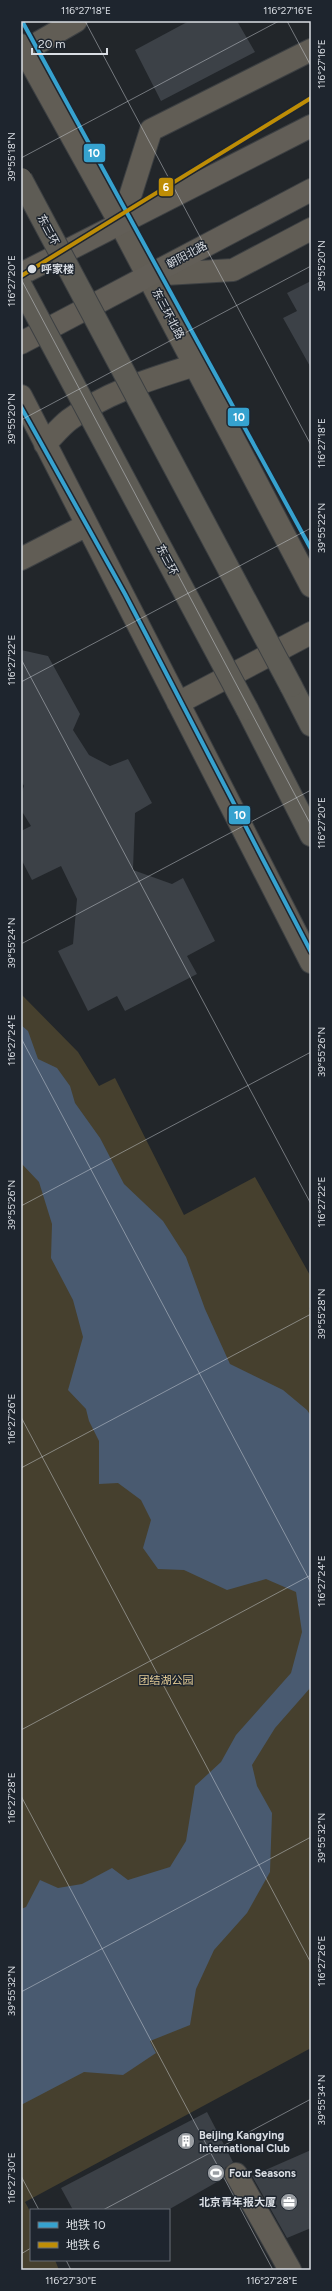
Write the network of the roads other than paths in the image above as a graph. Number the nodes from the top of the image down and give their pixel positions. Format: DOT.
graph roads {
  1 [pos="76,21"];
  2 [pos="22,48"];
  3 [pos="311,50"];
  4 [pos="311,126"];
  5 [pos="21,179"];
  6 [pos="311,190"];
  7 [pos="121,225"];
  8 [pos="311,229"];
  9 [pos="21,274"];
  10 [pos="148,275"];
  11 [pos="21,286"];
  12 [pos="21,343"];
  13 [pos="195,365"];
  14 [pos="21,396"];
  15 [pos="45,444"];
  16 [pos="86,525"];
  17 [pos="21,559"];
  18 [pos="311,586"];
  19 [pos="311,633"];
  20 [pos="178,703"];
  21 [pos="311,725"];
  22 [pos="311,835"];
  23 [pos="311,962"];
  24 [pos="236,2174"];
  25 [pos="290,2270"];
  1 -- 2 [label="street"];
  2 -- 7 [label="street, 东三环北路"];
  3 -- 7 [label="street"];
  4 -- 7 [label="main road"];
  5 -- 21 [label="highway, 东三环, bridge"];
  6 -- 10 [label="main road, 朝阳北路"];
  7 -- 9 [label="main road"];
  7 -- 10 [label="street, 东三环北路"];
  8 -- 10 [label="street"];
  10 -- 12 [label="main road, 朝阳北路"];
  10 -- 13 [label="street, 东三环北路"];
  11 -- 22 [label="highway, 东三环, bridge"];
  13 -- 15 [label="street"];
  13 -- 18 [label="street, 东三环北路"];
  14 -- 15 [label="street"];
  15 -- 16 [label="street"];
  16 -- 17 [label="street"];
  16 -- 20 [label="street"];
  19 -- 20 [label="street"];
  20 -- 23 [label="street"];
  24 -- 25 [label="street"];
}
